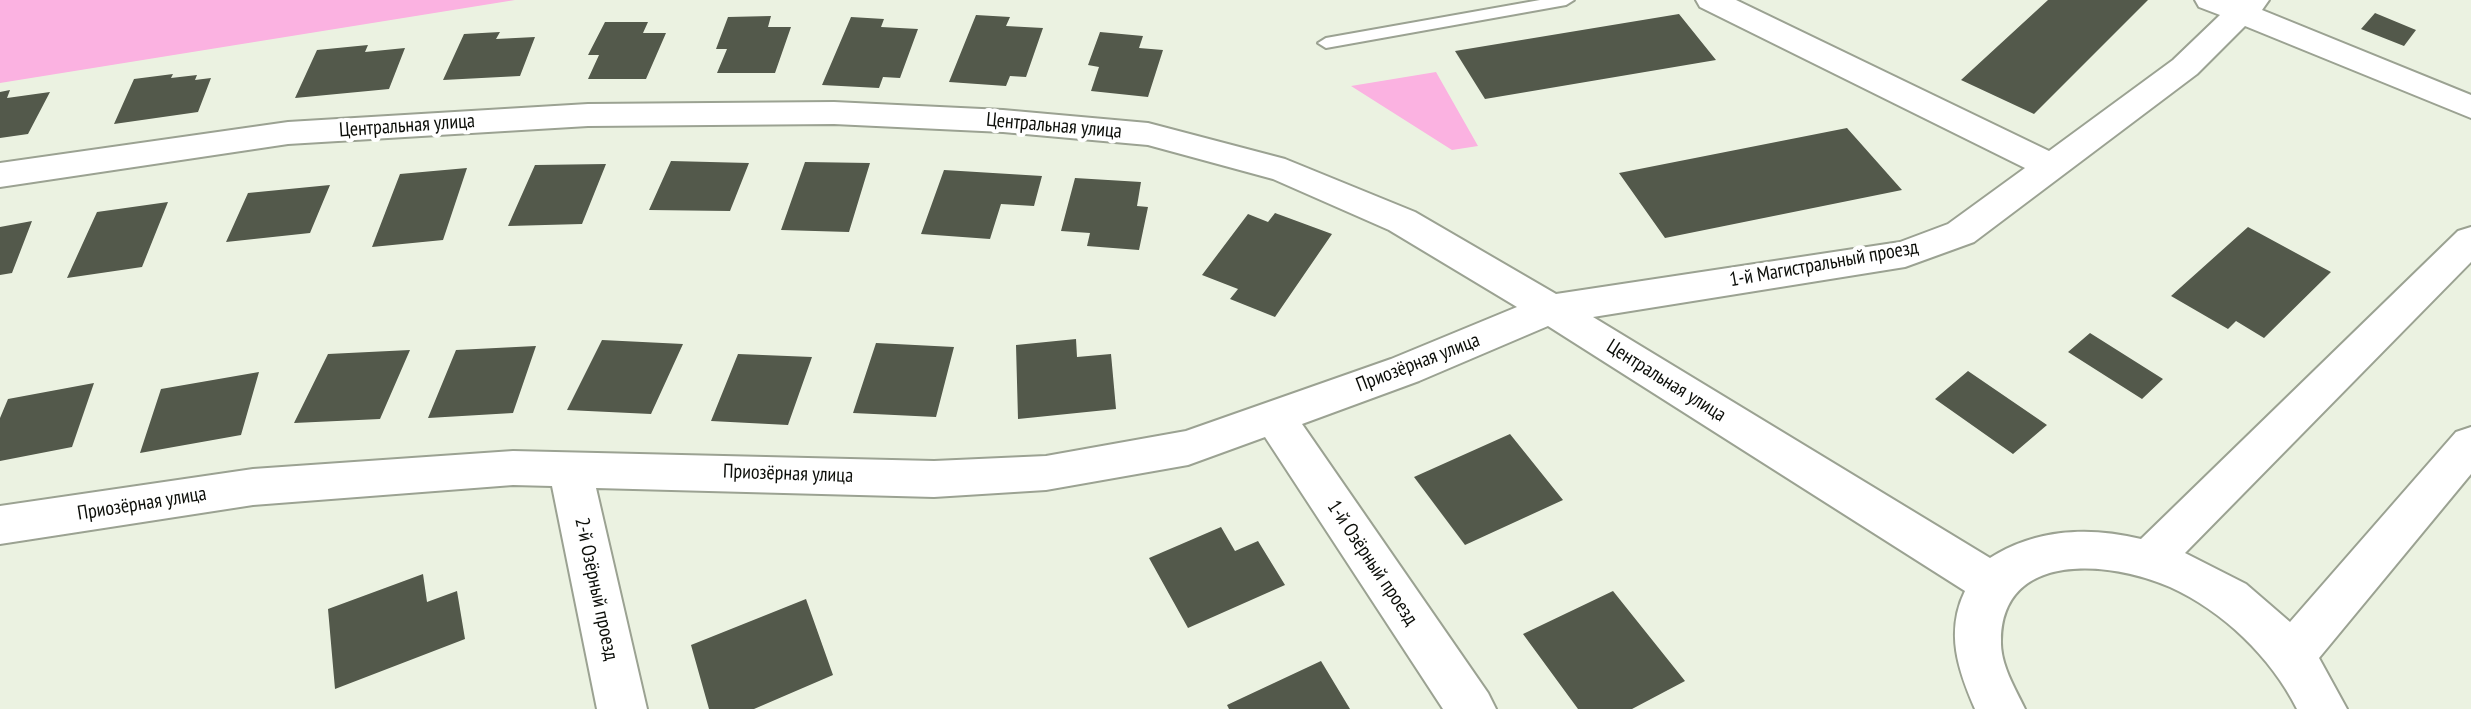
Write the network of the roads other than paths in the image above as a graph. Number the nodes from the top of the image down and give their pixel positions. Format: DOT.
graph roads {
  1 [pos="1566,0"];
  2 [pos="1711,0"];
  3 [pos="2235,4"];
  4 [pos="1326,43"];
  5 [pos="2471,107"];
  6 [pos="2049,165"];
  7 [pos="0,175"];
  8 [pos="2471,240"];
  9 [pos="1551,309"];
  10 [pos="1274,417"];
  11 [pos="2471,444"];
  12 [pos="570,469"];
  13 [pos="0,525"];
  14 [pos="2150,559"];
  15 [pos="1994,585"];
  16 [pos="2291,656"];
  17 [pos="622,709"];
  18 [pos="1471,709"];
  19 [pos="2000,709"];
  20 [pos="2322,709"];
  1 -- 4 [label="lane"];
  2 -- 6 [label="street"];
  3 -- 5 [label="street"];
  3 -- 6 [label="street, 1-й Магистральный проезд"];
  6 -- 9 [label="street, 1-й Магистральный проезд"];
  7 -- 9 [label="street, Центральная улица"];
  8 -- 14 [label="street"];
  9 -- 10 [label="street, Приозёрная улица"];
  9 -- 15 [label="street, Центральная улица"];
  10 -- 12 [label="street, Приозёрная улица"];
  10 -- 18 [label="street, 1-й Озёрный проезд"];
  11 -- 16 [label="street"];
  12 -- 13 [label="street, Приозёрная улица"];
  12 -- 17 [label="street, 2-й Озёрный проезд"];
  14 -- 15 [label="street"];
  14 -- 16 [label="street"];
  15 -- 19 [label="street"];
  16 -- 20 [label="street"];
}
